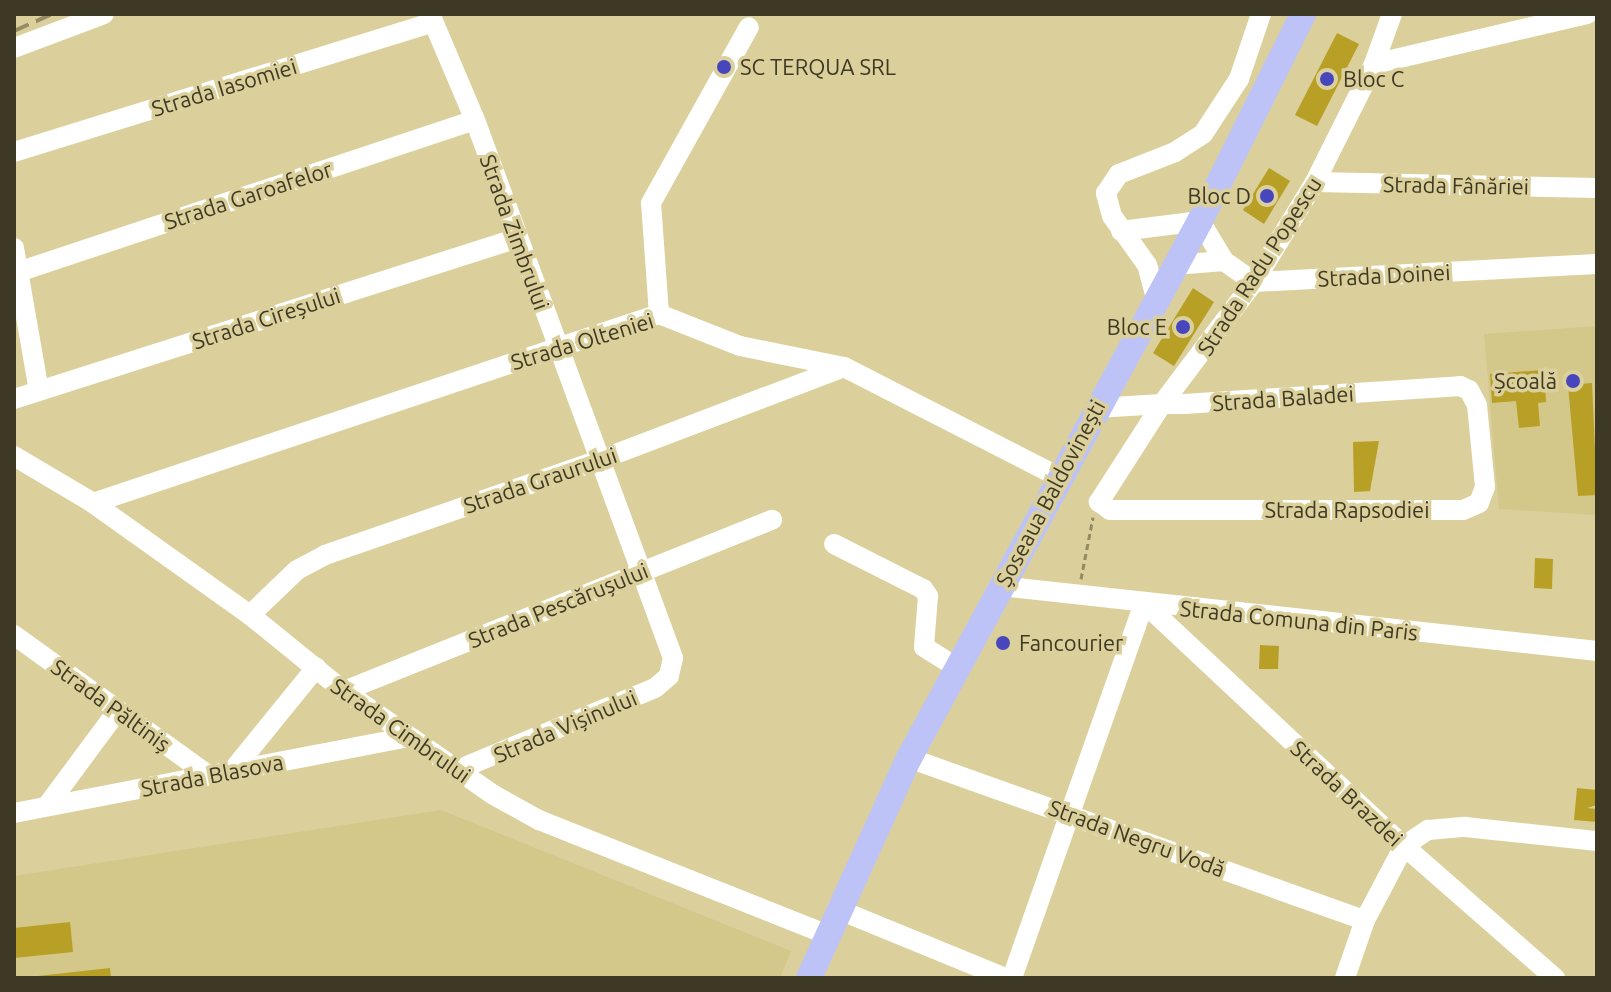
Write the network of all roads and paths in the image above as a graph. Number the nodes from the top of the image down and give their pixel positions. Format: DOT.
graph roads {
  1 [pos="104,14"];
  2 [pos="1261,14"];
  3 [pos="1303,14"];
  4 [pos="1392,14"];
  5 [pos="1587,14"];
  6 [pos="432,18"];
  7 [pos="749,27"];
  8 [pos="14,48"];
  9 [pos="1374,64"];
  10 [pos="475,120"];
  11 [pos="14,152"];
  12 [pos="1315,182"];
  13 [pos="1597,188"];
  14 [pos="1200,221"];
  15 [pos="1121,231"];
  16 [pos="518,238"];
  17 [pos="14,248"];
  18 [pos="1224,261"];
  19 [pos="1597,264"];
  20 [pos="1175,265"];
  21 [pos="21,271"];
  22 [pos="1254,282"];
  23 [pos="1156,298"];
  24 [pos="659,314"];
  25 [pos="557,348"];
  26 [pos="844,367"];
  27 [pos="1469,390"];
  28 [pos="39,391"];
  29 [pos="14,399"];
  30 [pos="1162,404"];
  31 [pos="1096,408"];
  32 [pos="14,456"];
  33 [pos="597,461"];
  34 [pos="1059,477"];
  35 [pos="1099,502"];
  36 [pos="93,503"];
  37 [pos="772,520"];
  38 [pos="834,544"];
  39 [pos="640,572"];
  40 [pos="1000,586"];
  41 [pos="1080,595"];
  42 [pos="1144,603"];
  43 [pos="250,615"];
  44 [pos="14,635"];
  45 [pos="1597,651"];
  46 [pos="316,668"];
  47 [pos="957,668"];
  48 [pos="669,676"];
  49 [pos="344,691"];
  50 [pos="118,710"];
  51 [pos="409,737"];
  52 [pos="909,758"];
  53 [pos="233,770"];
  54 [pos="457,770"];
  55 [pos="208,775"];
  56 [pos="47,806"];
  57 [pos="14,812"];
  58 [pos="1069,813"];
  59 [pos="1597,841"];
  60 [pos="1404,846"];
  61 [pos="1365,920"];
  62 [pos="832,922"];
  63 [pos="809,978"];
  64 [pos="1005,978"];
  65 [pos="1012,978"];
  66 [pos="1345,978"];
  67 [pos="1555,978"];
  1 -- 8 [label="street"];
  2 -- 15 [label="street"];
  3 -- 14 [label="main road, Șoseaua Baldovinești"];
  4 -- 9 [label="street, Strada Radu Popescu"];
  5 -- 9 [label="street"];
  6 -- 10 [label="street, Strada Zimbrului"];
  6 -- 11 [label="street, Strada Iasomiei"];
  7 -- 24 [label="street"];
  9 -- 12 [label="street, Strada Radu Popescu"];
  10 -- 16 [label="street, Strada Zimbrului"];
  10 -- 21 [label="street, Strada Garoafelor"];
  12 -- 13 [label="street, Strada Fânăriei"];
  12 -- 22 [label="street, Strada Radu Popescu"];
  14 -- 15 [label="street"];
  14 -- 18 [label="street"];
  14 -- 20 [label="main road, Șoseaua Baldovinești"];
  15 -- 23 [label="street"];
  16 -- 25 [label="street, Strada Zimbrului"];
  16 -- 28 [label="street, Strada Cireșului"];
  17 -- 21 [label="street"];
  18 -- 20 [label="street"];
  18 -- 22 [label="street"];
  19 -- 22 [label="street, Strada Doinei"];
  20 -- 23 [label="main road, Șoseaua Baldovinești"];
  21 -- 28 [label="street"];
  22 -- 30 [label="street, Strada Radu Popescu"];
  23 -- 31 [label="main road, Șoseaua Baldovinești"];
  24 -- 25 [label="street, Strada Olteniei"];
  24 -- 26 [label="street, Strada Olteniei"];
  25 -- 33 [label="street, Strada Zimbrului"];
  25 -- 36 [label="street, Strada Olteniei"];
  26 -- 33 [label="street, Strada Graurului"];
  26 -- 34 [label="street, Strada Olteniei"];
  27 -- 30 [label="street, Strada Baladei"];
  27 -- 35 [label="street, Strada Rapsodiei"];
  28 -- 29 [label="street, Strada Cireșului"];
  30 -- 31 [label="street, Strada Baladei"];
  30 -- 35 [label="street, Strada Radu Popescu"];
  31 -- 34 [label="main road, Șoseaua Baldovinești"];
  32 -- 36 [label="street, Strada Cimbrului"];
  33 -- 39 [label="street, Strada Zimbrului"];
  33 -- 43 [label="street, Strada Graurului"];
  34 -- 40 [label="main road, Șoseaua Baldovinești"];
  35 -- 41 [label="path"];
  36 -- 43 [label="street, Strada Cimbrului"];
  37 -- 39 [label="street, Strada Pescărușului"];
  38 -- 47 [label="street"];
  39 -- 48 [label="street, Strada Zimbrului"];
  39 -- 49 [label="street, Strada Pescărușului"];
  40 -- 41 [label="street, Strada Comuna din Paris"];
  40 -- 47 [label="main road, Șoseaua Baldovinești"];
  41 -- 42 [label="street, Strada Comuna din Paris"];
  42 -- 45 [label="street, Strada Comuna din Paris"];
  42 -- 58 [label="street"];
  42 -- 60 [label="street, Strada Brazdei"];
  43 -- 46 [label="street, Strada Cimbrului"];
  44 -- 50 [label="street, Strada Păltiniș"];
  46 -- 49 [label="street, Strada Cimbrului"];
  46 -- 53 [label="street"];
  47 -- 52 [label="main road, Șoseaua Baldovinești"];
  48 -- 54 [label="street, Strada Vișinului"];
  49 -- 51 [label="street, Strada Cimbrului"];
  50 -- 55 [label="street, Strada Păltiniș"];
  50 -- 56 [label="street"];
  51 -- 53 [label="street, Strada Blasova"];
  51 -- 54 [label="street, Strada Cimbrului"];
  52 -- 58 [label="street, Strada Negru Vodă"];
  52 -- 62 [label="main road, Șoseaua Baldovinești"];
  53 -- 55 [label="street, Strada Blasova"];
  54 -- 62 [label="street, Strada Cimbrului"];
  55 -- 56 [label="street, Strada Blasova"];
  56 -- 57 [label="street, Strada Blasova"];
  58 -- 61 [label="street, Strada Negru Vodă"];
  58 -- 65 [label="street"];
  59 -- 60 [label="street"];
  60 -- 61 [label="street"];
  60 -- 67 [label="street, Strada Brazdei"];
  61 -- 66 [label="street"];
  62 -- 63 [label="main road, Șoseaua Baldovinești"];
  62 -- 64 [label="street, Strada Cimbrului"];
}
